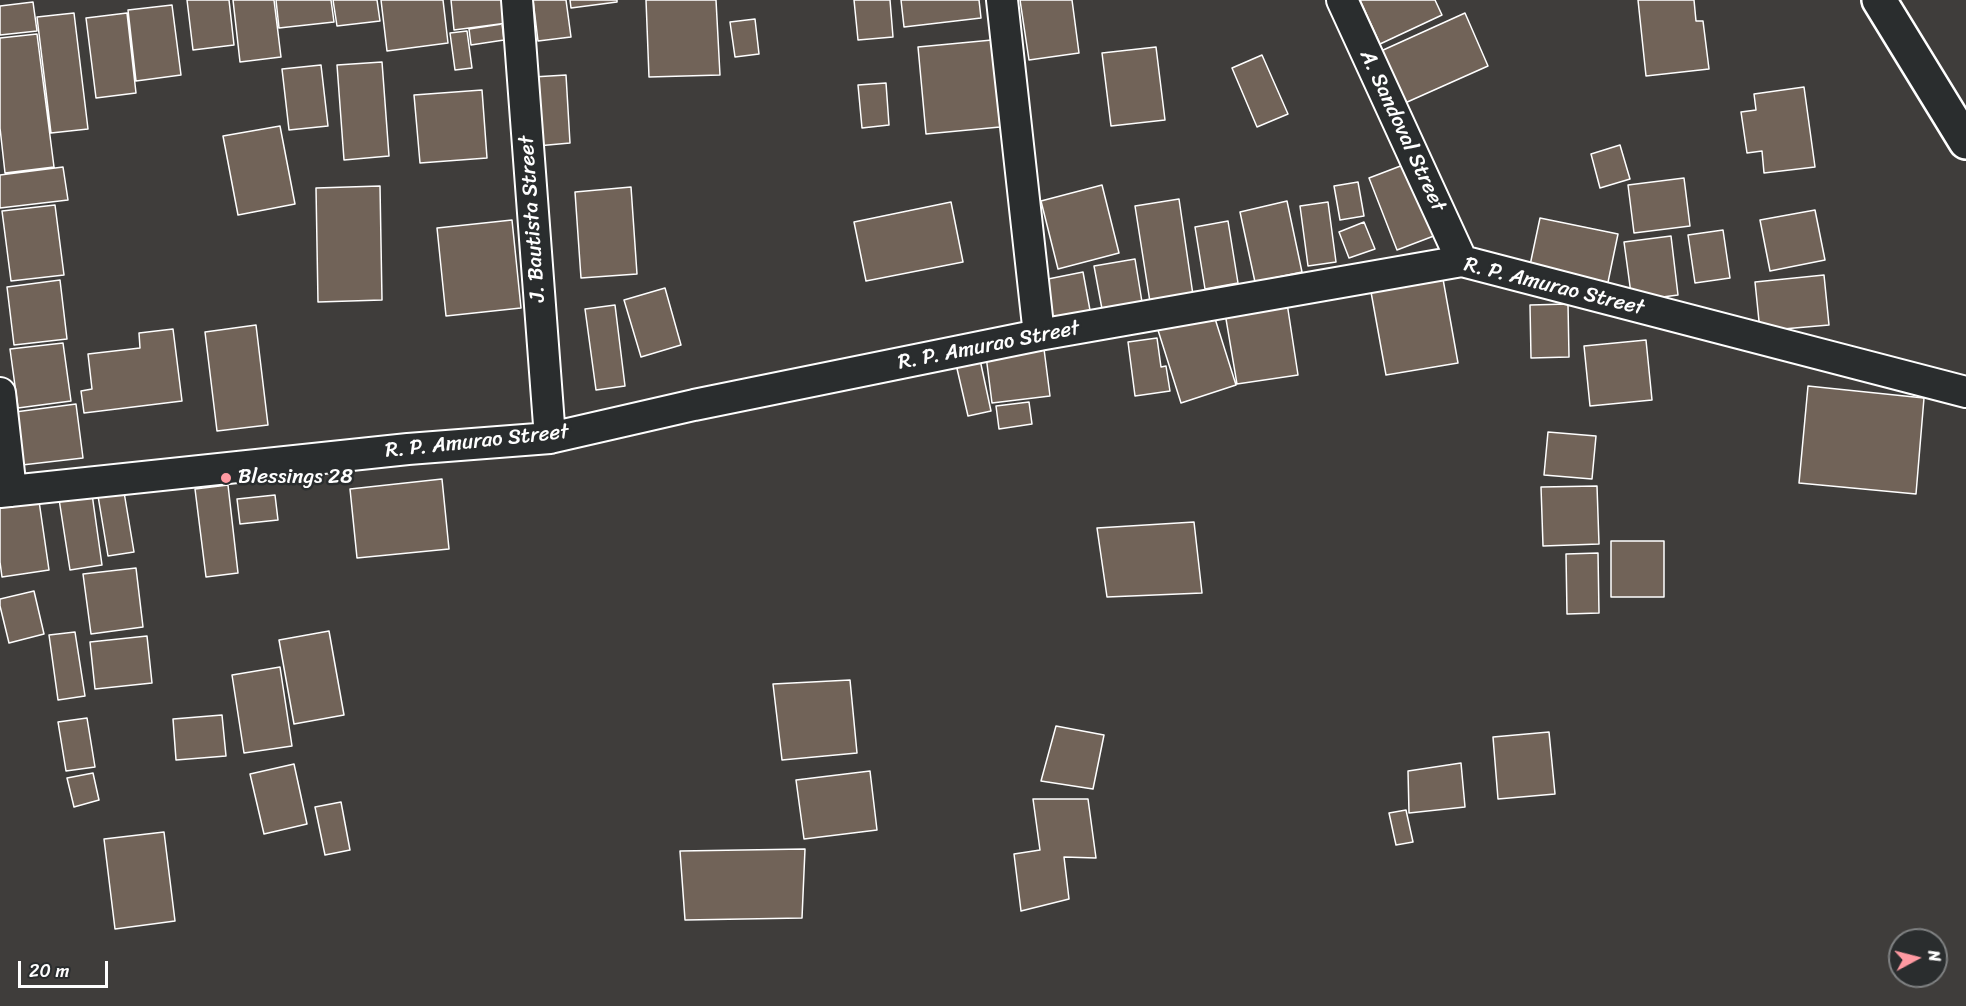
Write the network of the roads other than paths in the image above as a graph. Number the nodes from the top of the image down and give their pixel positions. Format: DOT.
graph roads {
  1 [pos="517,0"];
  2 [pos="1002,0"];
  3 [pos="1342,0"];
  4 [pos="1879,0"];
  5 [pos="1966,142"];
  6 [pos="1462,261"];
  7 [pos="1039,335"];
  8 [pos="1966,392"];
  9 [pos="0,393"];
  10 [pos="550,438"];
  11 [pos="5,491"];
  1 -- 10 [label="street, J. Bautista Street"];
  2 -- 7 [label="street"];
  3 -- 6 [label="street, A. Sandoval Street"];
  4 -- 5 [label="main road"];
  6 -- 7 [label="street, R. P. Amurao Street"];
  6 -- 8 [label="street, R. P. Amurao Street"];
  7 -- 10 [label="street, R. P. Amurao Street"];
  9 -- 11 [label="street"];
  10 -- 11 [label="street, R. P. Amurao Street"];
}
